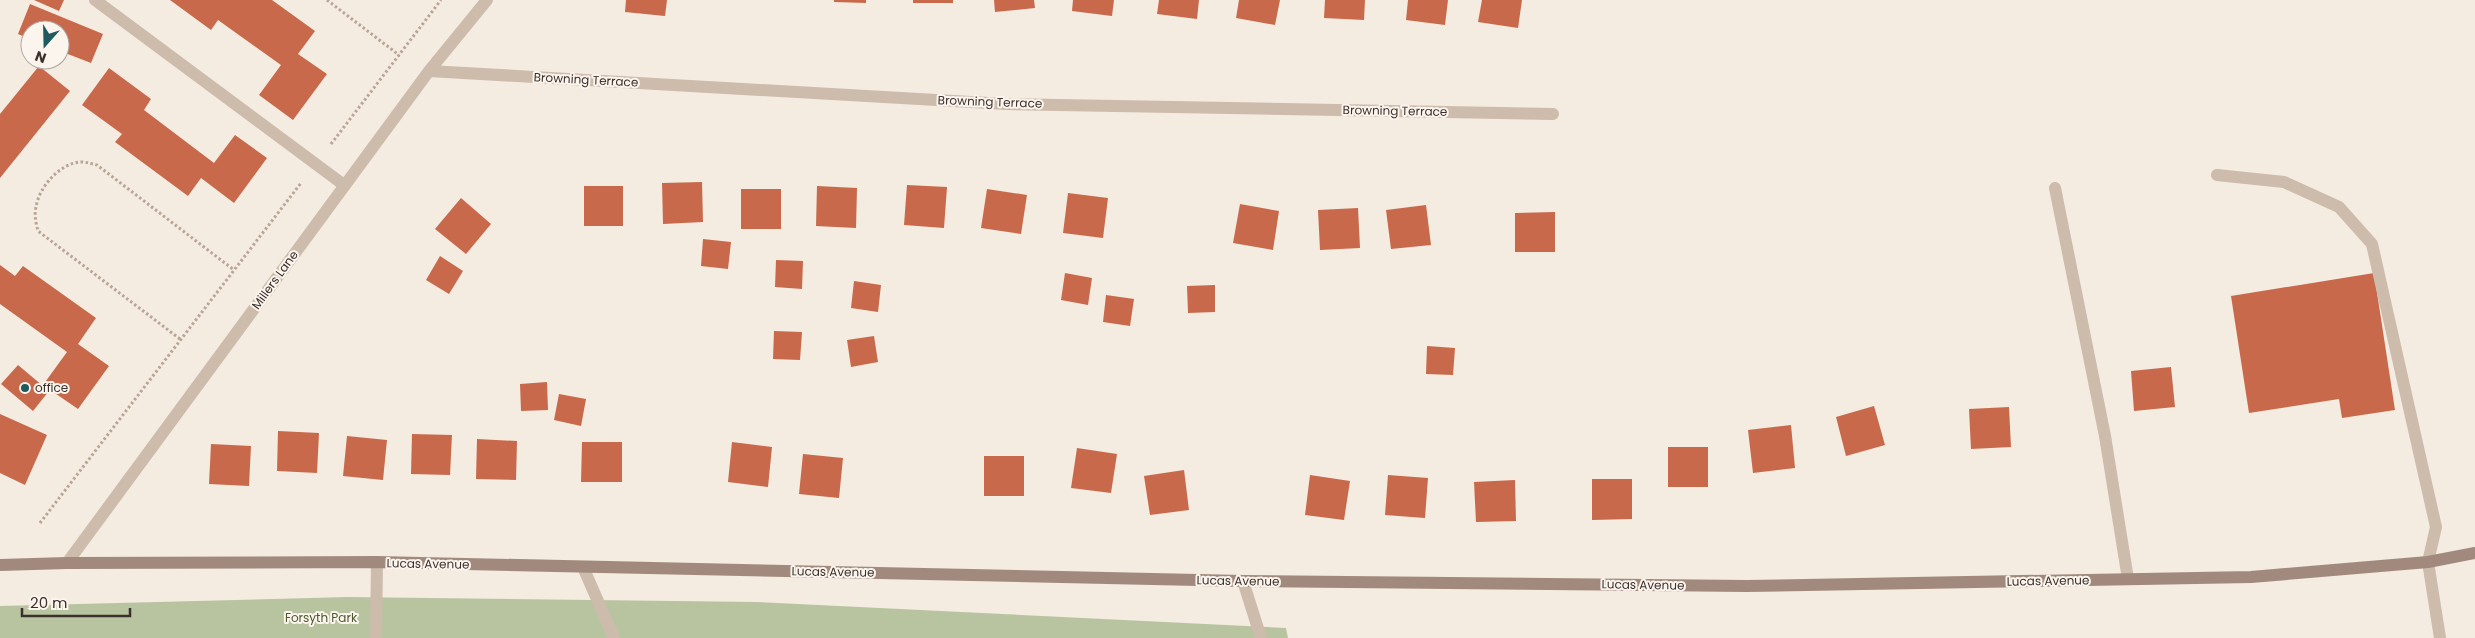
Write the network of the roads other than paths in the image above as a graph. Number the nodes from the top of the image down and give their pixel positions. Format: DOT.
graph roads {
  1 [pos="95,0"];
  2 [pos="487,0"];
  3 [pos="429,71"];
  4 [pos="1553,114"];
  5 [pos="2217,175"];
  6 [pos="344,185"];
  7 [pos="2055,188"];
  8 [pos="2475,553"];
  9 [pos="377,562"];
  10 [pos="2428,562"];
  11 [pos="68,563"];
  12 [pos="0,565"];
  13 [pos="583,567"];
  14 [pos="2128,579"];
  15 [pos="1243,581"];
  16 [pos="376,638"];
  17 [pos="614,638"];
  18 [pos="1262,638"];
  19 [pos="2440,638"];
  1 -- 6 [label="street"];
  2 -- 3 [label="street, Millers Lane"];
  3 -- 4 [label="street, Browning Terrace"];
  3 -- 6 [label="street, Millers Lane"];
  5 -- 10 [label="street"];
  6 -- 11 [label="street, Millers Lane"];
  7 -- 14 [label="street"];
  8 -- 10 [label="street, Lucas Avenue"];
  9 -- 11 [label="street, Lucas Avenue"];
  9 -- 13 [label="street, Lucas Avenue"];
  9 -- 16 [label="street"];
  10 -- 14 [label="street, Lucas Avenue"];
  10 -- 19 [label="street"];
  11 -- 12 [label="street, Lucas Avenue"];
  13 -- 15 [label="street, Lucas Avenue"];
  13 -- 17 [label="street"];
  14 -- 15 [label="street, Lucas Avenue"];
  15 -- 18 [label="street"];
}
